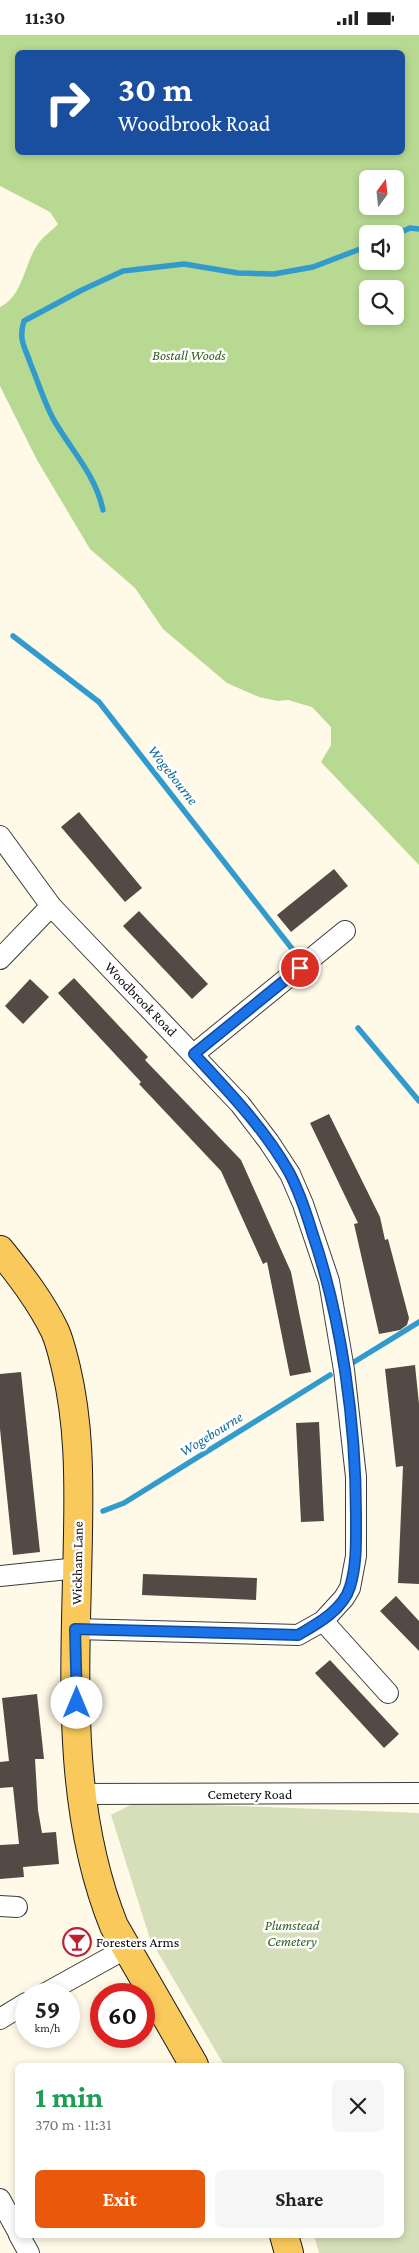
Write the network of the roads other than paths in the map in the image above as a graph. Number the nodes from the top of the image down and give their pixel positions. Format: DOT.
graph roads {
  1 [pos="0,836"];
  2 [pos="51,906"];
  3 [pos="345,931"];
  4 [pos="0,959"];
  5 [pos="194,1054"];
  6 [pos="0,1250"];
  7 [pos="78,1568"];
  8 [pos="0,1577"];
  9 [pos="323,1621"];
  10 [pos="75,1629"];
  11 [pos="388,1693"];
  12 [pos="419,1793"];
  13 [pos="80,1795"];
  14 [pos="127,1948"];
  15 [pos="64,1983"];
  16 [pos="15,2010"];
  17 [pos="0,2019"];
  18 [pos="193,2063"];
  19 [pos="1,2202"];
  20 [pos="15,2228"];
  21 [pos="20,2238"];
  22 [pos="285,2238"];
  23 [pos="28,2253"];
  24 [pos="289,2253"];
  1 -- 2 [label="street, Woodbrook Road"];
  2 -- 4 [label="street"];
  2 -- 5 [label="street, Woodbrook Road"];
  3 -- 5 [label="street"];
  5 -- 9 [label="street, Woodbrook Road"];
  6 -- 7 [label="main road, Wickham Lane"];
  7 -- 8 [label="street"];
  7 -- 10 [label="main road, Wickham Lane"];
  9 -- 10 [label="street, Woodbrook Road"];
  9 -- 11 [label="street"];
  10 -- 13 [label="main road, Wickham Lane"];
  12 -- 13 [label="street, Cemetery Road"];
  13 -- 14 [label="main road, Wickham Lane"];
  14 -- 15 [label="street"];
  14 -- 18 [label="main road, Wickham Lane"];
  16 -- 17 [label="street"];
  19 -- 20 [label="street"];
  21 -- 23 [label="street"];
  22 -- 24 [label="main road"];
}
